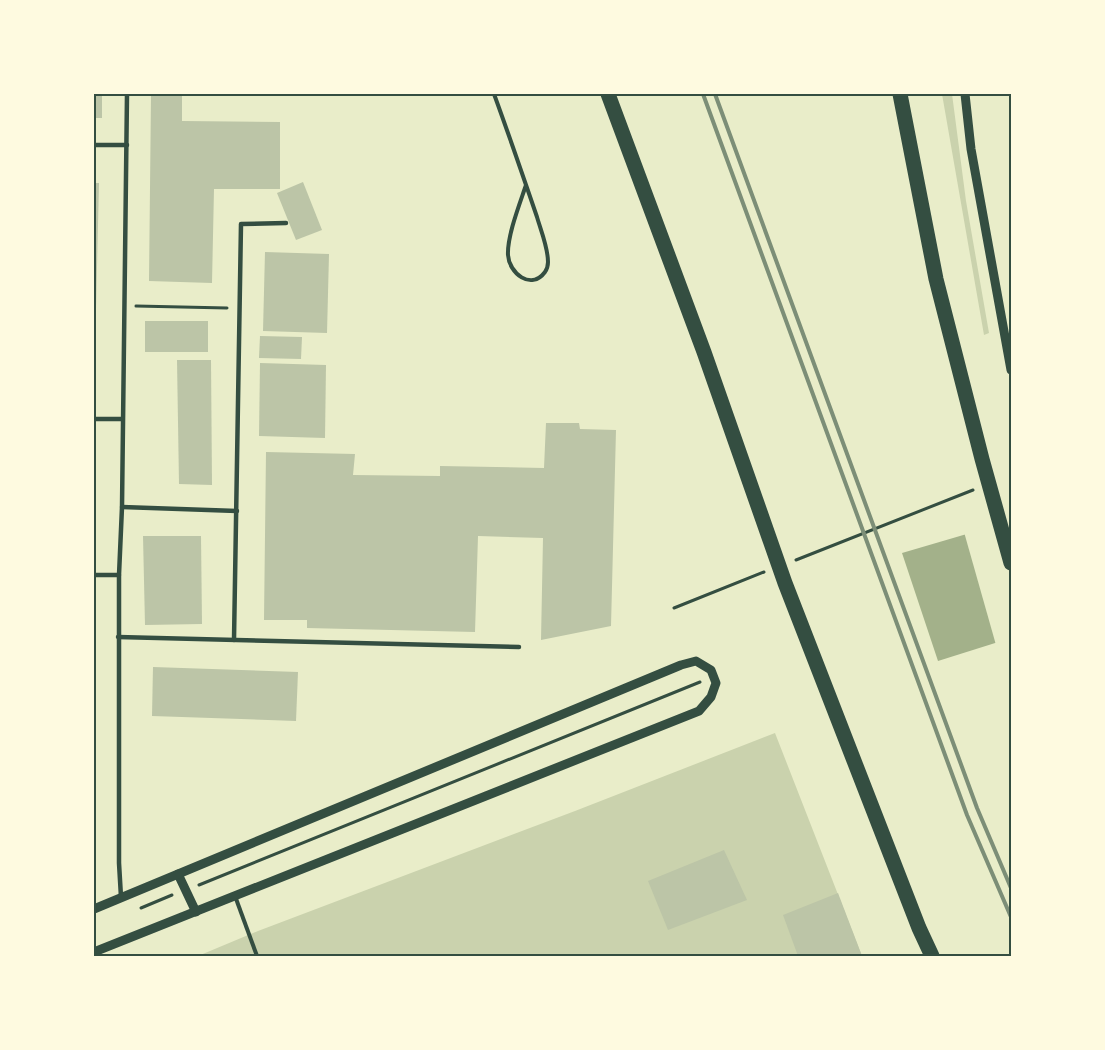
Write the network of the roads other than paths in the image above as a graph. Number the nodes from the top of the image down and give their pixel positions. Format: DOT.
graph roads {
  1 [pos="127,94"];
  2 [pos="494,94"];
  3 [pos="608,94"];
  4 [pos="965,94"];
  5 [pos="901,95"];
  6 [pos="94,144"];
  7 [pos="127,145"];
  8 [pos="526,184"];
  9 [pos="286,223"];
  10 [pos="1011,370"];
  11 [pos="94,419"];
  12 [pos="122,419"];
  13 [pos="122,507"];
  14 [pos="237,511"];
  15 [pos="1011,562"];
  16 [pos="94,575"];
  17 [pos="119,576"];
  18 [pos="118,637"];
  19 [pos="234,640"];
  20 [pos="519,646"];
  21 [pos="178,874"];
  22 [pos="235,896"];
  23 [pos="122,898"];
  24 [pos="94,909"];
  25 [pos="196,912"];
  26 [pos="94,952"];
  27 [pos="257,956"];
  28 [pos="932,956"];
  1 -- 7 [label="street"];
  2 -- 8 [label="lane"];
  3 -- 28 [label="highway"];
  4 -- 10 [label="street"];
  5 -- 15 [label="highway"];
  6 -- 7 [label="street"];
  7 -- 12 [label="street"];
  8 -- 8 [label="lane"];
  9 -- 14 [label="street"];
  11 -- 12 [label="street"];
  12 -- 13 [label="street"];
  13 -- 14 [label="street"];
  13 -- 17 [label="street"];
  14 -- 19 [label="street"];
  16 -- 17 [label="street"];
  17 -- 18 [label="street"];
  18 -- 19 [label="street"];
  18 -- 23 [label="street"];
  19 -- 20 [label="street"];
  21 -- 22 [label="street"];
  21 -- 23 [label="street"];
  21 -- 25 [label="street"];
  22 -- 25 [label="street"];
  22 -- 27 [label="lane"];
  23 -- 24 [label="street"];
  25 -- 26 [label="street"];
}
